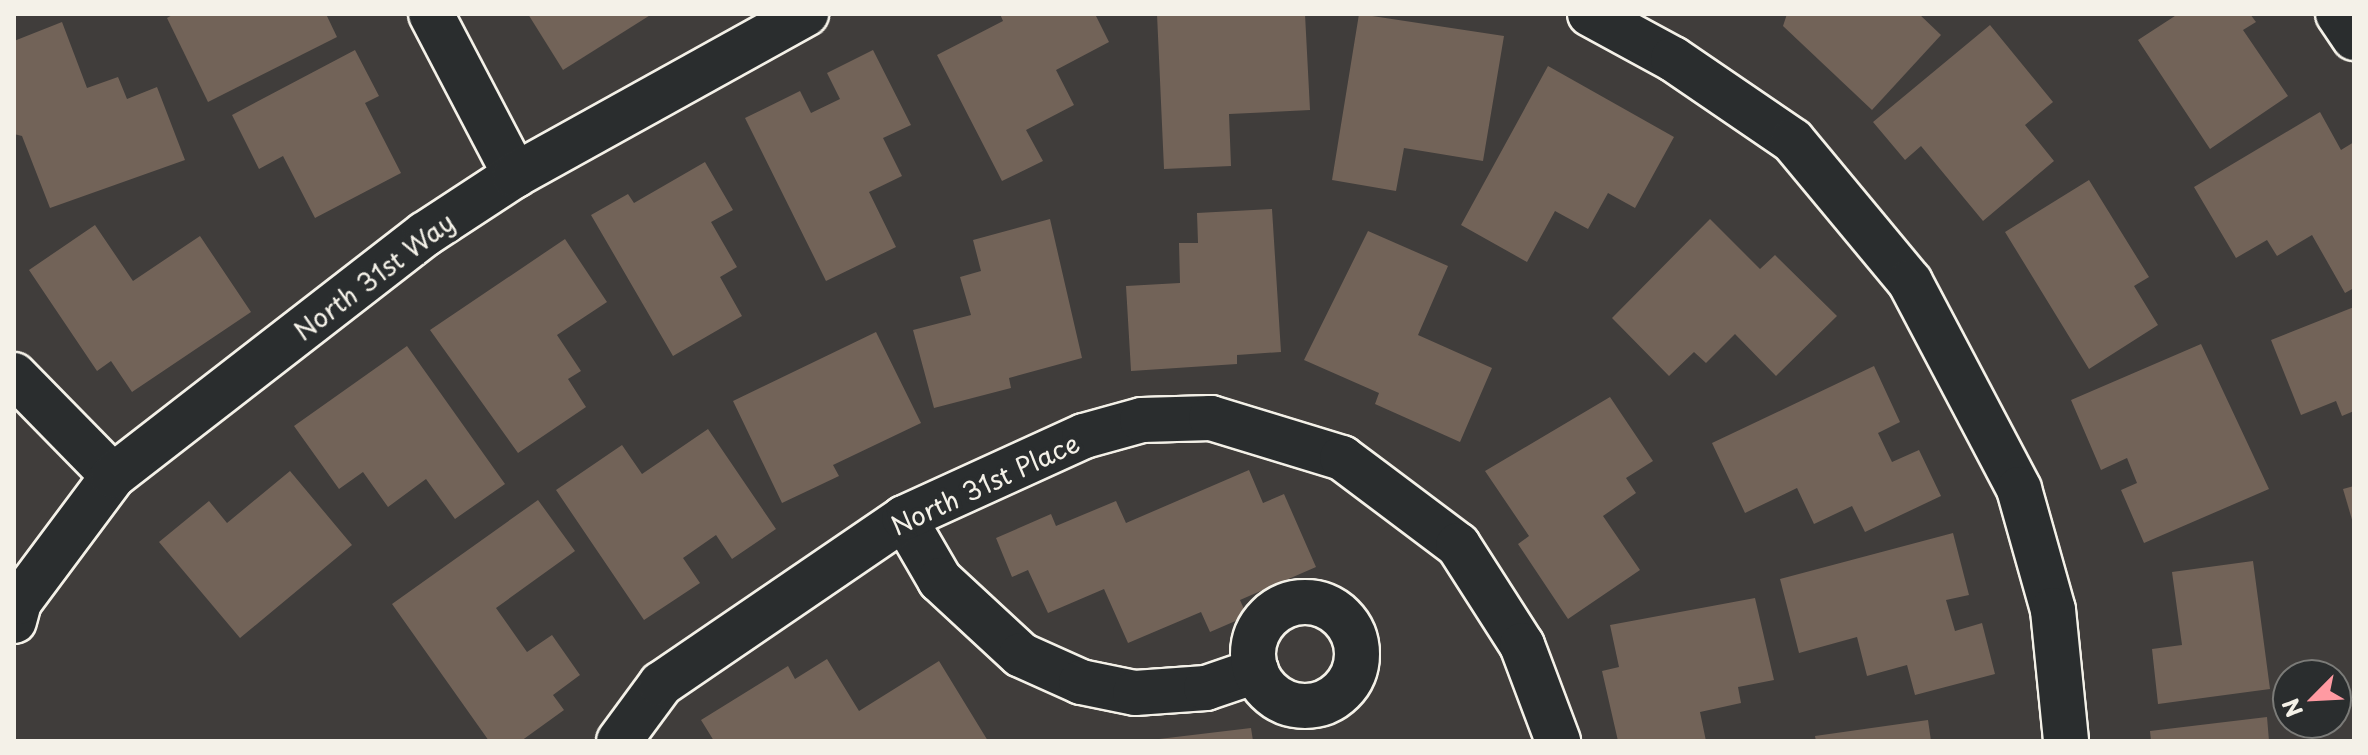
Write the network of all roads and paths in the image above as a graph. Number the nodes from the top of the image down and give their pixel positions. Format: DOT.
graph roads {
  1 [pos="431,14"];
  2 [pos="806,14"];
  3 [pos="1590,14"];
  4 [pos="2338,14"];
  5 [pos="2354,38"];
  6 [pos="515,175"];
  7 [pos="14,375"];
  8 [pos="113,476"];
  9 [pos="904,518"];
  10 [pos="14,621"];
  11 [pos="1256,671"];
  12 [pos="619,741"];
  13 [pos="1558,741"];
  14 [pos="2066,741"];
  1 -- 6 [label="street"];
  2 -- 6 [label="street, North 31st Way"];
  3 -- 14 [label="street"];
  4 -- 5 [label="street"];
  6 -- 8 [label="street, North 31st Way"];
  7 -- 8 [label="street"];
  8 -- 10 [label="street, North 31st Way"];
  9 -- 11 [label="street"];
  9 -- 12 [label="street, North 31st Place"];
  9 -- 13 [label="street, North 31st Place"];
}
